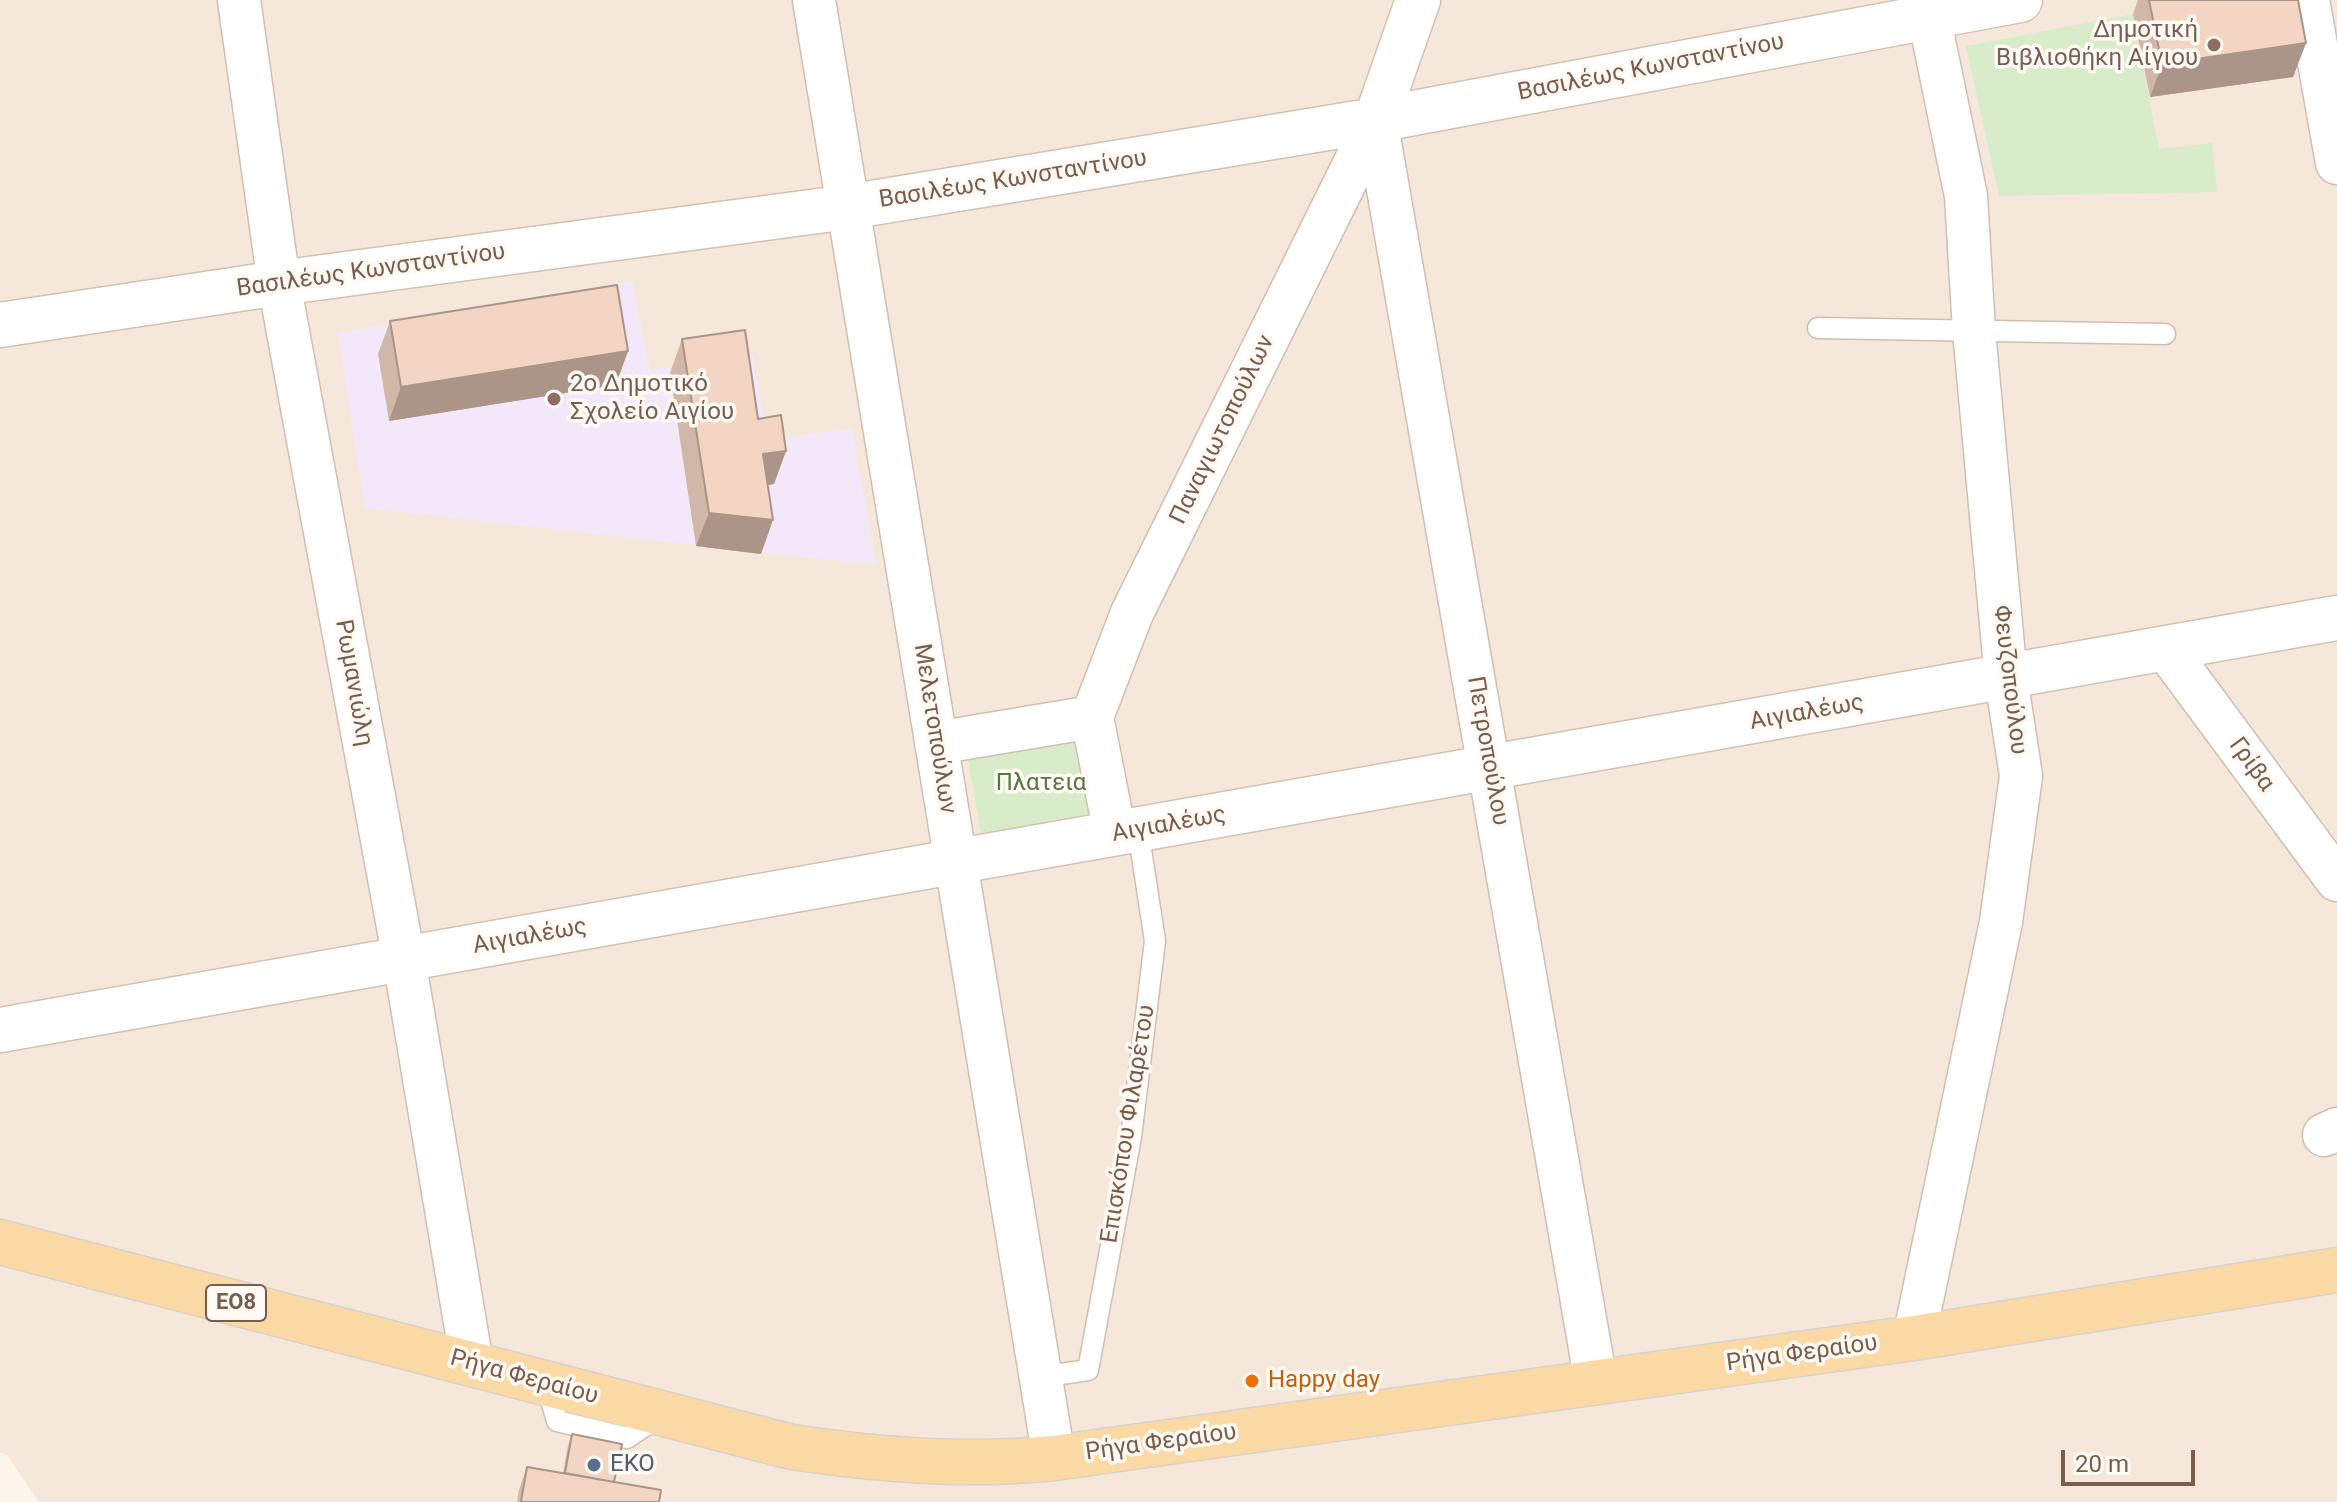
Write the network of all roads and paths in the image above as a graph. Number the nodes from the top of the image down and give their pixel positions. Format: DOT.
graph roads {
  1 [pos="239,0"];
  2 [pos="814,0"];
  3 [pos="1418,0"];
  4 [pos="2020,0"];
  5 [pos="2308,0"];
  6 [pos="1921,12"];
  7 [pos="1376,120"];
  8 [pos="2337,163"];
  9 [pos="848,207"];
  10 [pos="279,283"];
  11 [pos="0,325"];
  12 [pos="1818,328"];
  13 [pos="1974,331"];
  14 [pos="2165,334"];
  15 [pos="2337,618"];
  16 [pos="2166,649"];
  17 [pos="2006,678"];
  18 [pos="1092,717"];
  19 [pos="936,743"];
  20 [pos="1490,768"];
  21 [pos="1127,832"];
  22 [pos="956,861"];
  23 [pos="2337,880"];
  24 [pos="404,959"];
  25 [pos="0,1030"];
  26 [pos="0,1242"];
  27 [pos="2337,1270"];
  28 [pos="1914,1338"];
  29 [pos="472,1364"];
  30 [pos="1040,1377"];
  31 [pos="1596,1382"];
  32 [pos="1054,1458"];
  1 -- 10 [label="street, Ρωμανιώλη"];
  2 -- 9 [label="street, Μελετοπούλων"];
  3 -- 7 [label="street, Παναγιωτοπούλων"];
  4 -- 6 [label="street, Βασιλέως Κωνσταντίνου"];
  5 -- 8 [label="street"];
  6 -- 7 [label="street, Βασιλέως Κωνσταντίνου"];
  6 -- 13 [label="street, Φευζοπούλου"];
  7 -- 9 [label="street, Βασιλέως Κωνσταντίνου"];
  7 -- 18 [label="street, Παναγιωτοπούλων"];
  7 -- 20 [label="street, Πετροπούλου"];
  9 -- 10 [label="street, Βασιλέως Κωνσταντίνου"];
  9 -- 19 [label="street, Μελετοπούλων"];
  10 -- 11 [label="street, Βασιλέως Κωνσταντίνου"];
  10 -- 24 [label="street, Ρωμανιώλη"];
  12 -- 13 [label="lane"];
  13 -- 14 [label="lane"];
  13 -- 17 [label="street, Φευζοπούλου"];
  15 -- 16 [label="street, Αιγιαλέως"];
  16 -- 17 [label="street, Αιγιαλέως"];
  16 -- 23 [label="street, Γρίβα"];
  17 -- 20 [label="street, Αιγιαλέως"];
  17 -- 28 [label="street, Φευζοπούλου"];
  18 -- 19 [label="street"];
  18 -- 21 [label="street"];
  19 -- 22 [label="street, Μελετοπούλων"];
  20 -- 21 [label="street, Αιγιαλέως"];
  20 -- 31 [label="street, Πετροπούλου"];
  21 -- 22 [label="street, Αιγιαλέως"];
  21 -- 30 [label="lane, Επισκόπου Φιλαρέτου"];
  22 -- 24 [label="street, Αιγιαλέως"];
  22 -- 30 [label="street, Μελετοπούλων"];
  24 -- 25 [label="street, Αιγιαλέως"];
  24 -- 29 [label="street, Ρωμανιώλη"];
  26 -- 29 [label="main road, Ρήγα Φεραίου / ΕΟ8"];
  27 -- 28 [label="main road, Ρήγα Φεραίου / ΕΟ8"];
  28 -- 31 [label="main road, Ρήγα Φεραίου / ΕΟ8"];
  29 -- 32 [label="main road, Ρήγα Φεραίου / ΕΟ8"];
  30 -- 32 [label="street, Μελετοπούλων"];
  31 -- 32 [label="main road, Ρήγα Φεραίου / ΕΟ8"];
}
